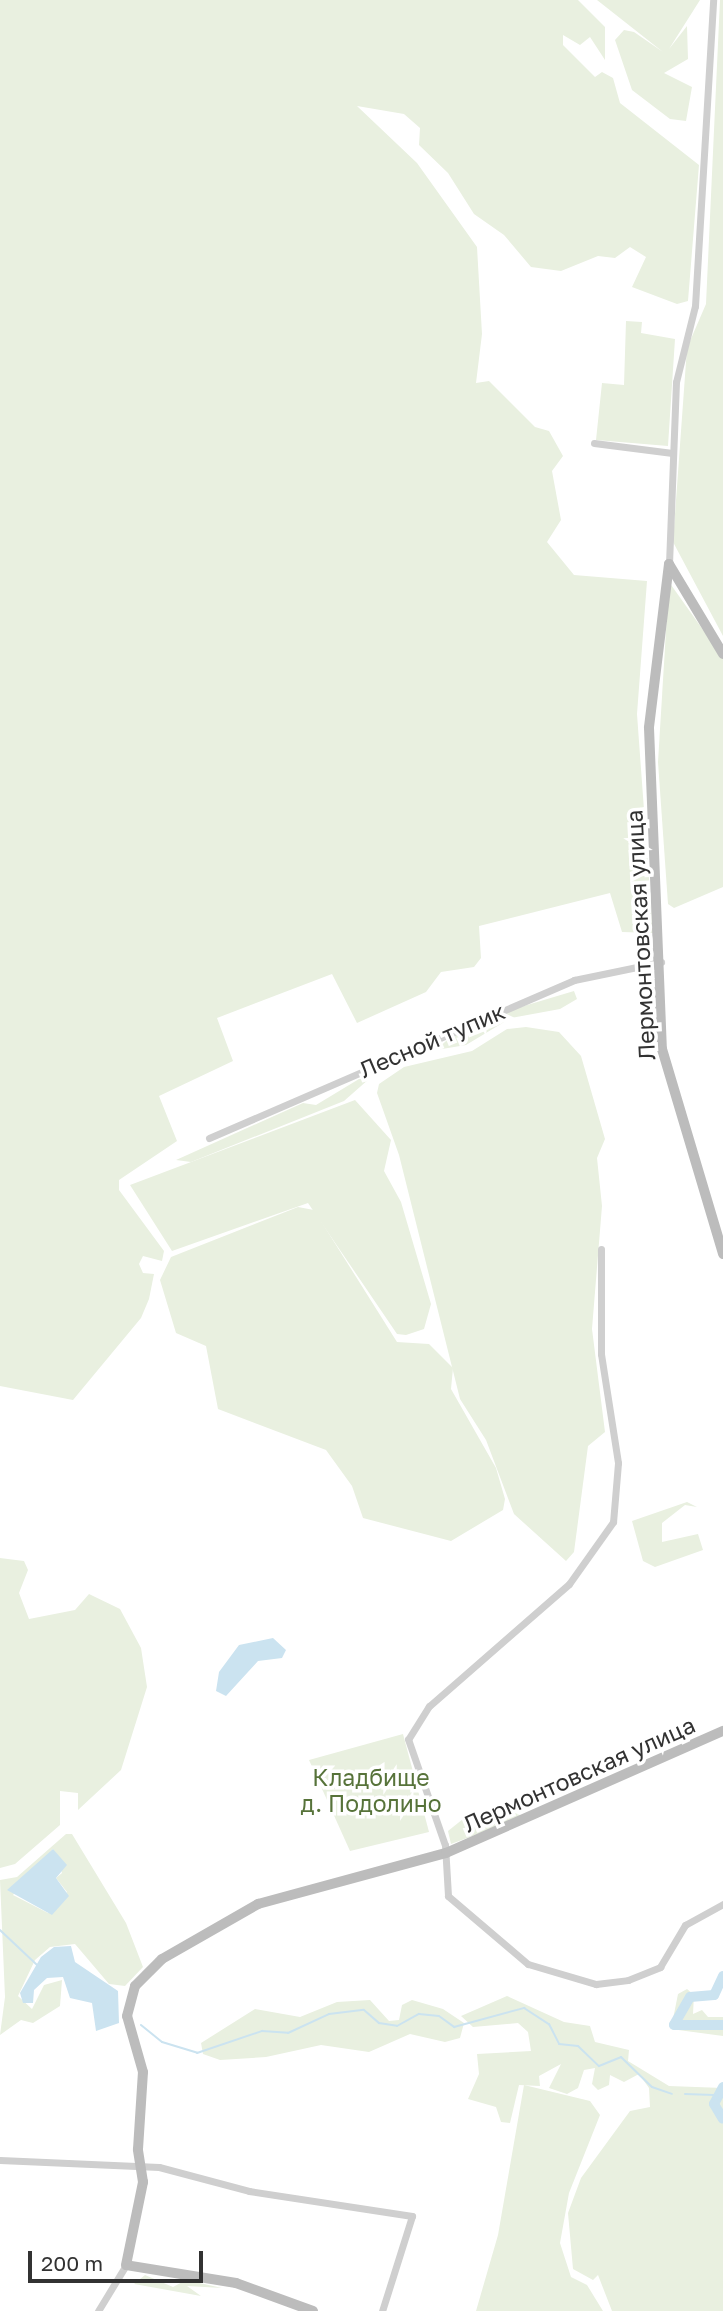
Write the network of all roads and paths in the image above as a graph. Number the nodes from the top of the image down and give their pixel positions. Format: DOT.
graph roads {
  1 [pos="713,0"];
  2 [pos="594,443"];
  3 [pos="672,453"];
  4 [pos="669,564"];
  5 [pos="723,654"];
  6 [pos="661,961"];
  7 [pos="209,1138"];
  8 [pos="601,1249"];
  9 [pos="723,1254"];
  10 [pos="723,1731"];
  11 [pos="446,1853"];
  12 [pos="723,1903"];
  13 [pos="0,2160"];
  14 [pos="142,2168"];
  15 [pos="126,2265"];
  16 [pos="98,2311"];
  17 [pos="313,2311"];
  18 [pos="382,2311"];
  1 -- 3 [label="street"];
  2 -- 3 [label="street"];
  3 -- 4 [label="street"];
  4 -- 5 [label="street"];
  4 -- 6 [label="street, Лермонтовская улица"];
  6 -- 7 [label="street, Лесной тупик"];
  6 -- 9 [label="street, Лермонтовская улица"];
  8 -- 11 [label="street"];
  10 -- 11 [label="street, Лермонтовская улица"];
  11 -- 12 [label="street"];
  11 -- 14 [label="street, Лермонтовская улица"];
  13 -- 14 [label="street"];
  14 -- 15 [label="street, Лермонтовская улица"];
  14 -- 18 [label="street"];
  15 -- 16 [label="street"];
  15 -- 17 [label="street"];
}
